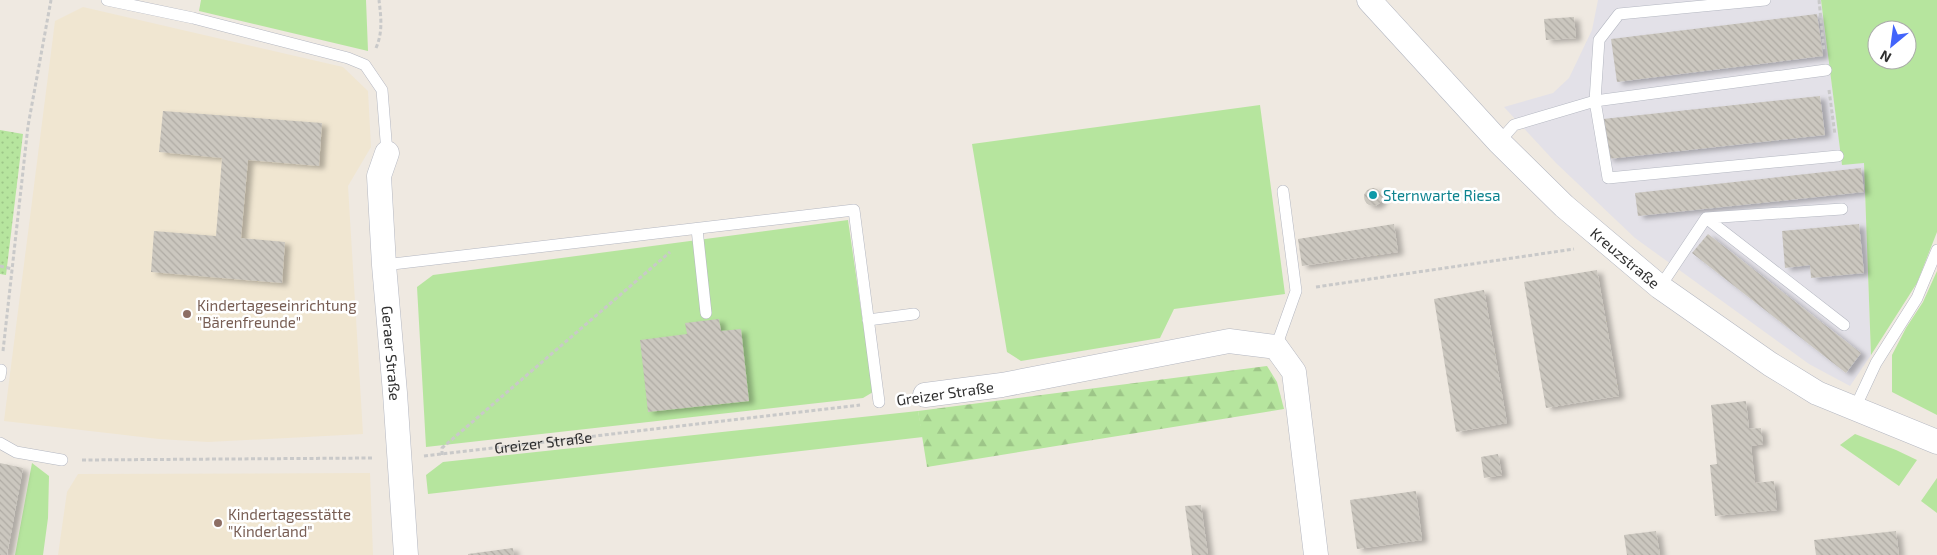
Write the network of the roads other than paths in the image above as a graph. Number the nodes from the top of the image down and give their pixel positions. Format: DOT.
graph roads {
  1 [pos="107,0"];
  2 [pos="1766,0"];
  3 [pos="1376,2"];
  4 [pos="1826,70"];
  5 [pos="1596,101"];
  6 [pos="1499,142"];
  7 [pos="387,153"];
  8 [pos="1838,156"];
  9 [pos="1283,191"];
  10 [pos="1842,209"];
  11 [pos="1706,218"];
  12 [pos="697,229"];
  13 [pos="1937,250"];
  14 [pos="384,265"];
  15 [pos="1660,287"];
  16 [pos="706,313"];
  17 [pos="914,314"];
  18 [pos="868,320"];
  19 [pos="1844,325"];
  20 [pos="1276,348"];
  21 [pos="1,370"];
  22 [pos="0,376"];
  23 [pos="925,396"];
  24 [pos="879,402"];
  25 [pos="1854,408"];
  26 [pos="1937,442"];
  27 [pos="0,443"];
  28 [pos="62,460"];
  29 [pos="406,555"];
  30 [pos="1316,555"];
  1 -- 7 [label="lane"];
  2 -- 5 [label="lane"];
  3 -- 6 [label="street, Kreuzstraße"];
  4 -- 5 [label="lane"];
  5 -- 6 [label="lane"];
  5 -- 8 [label="lane"];
  6 -- 15 [label="street, Kreuzstraße"];
  7 -- 14 [label="street, Geraer Straße"];
  9 -- 20 [label="lane"];
  10 -- 11 [label="lane"];
  11 -- 15 [label="lane"];
  11 -- 19 [label="lane"];
  12 -- 14 [label="lane"];
  12 -- 16 [label="lane"];
  12 -- 18 [label="lane"];
  13 -- 25 [label="lane"];
  14 -- 29 [label="street, Geraer Straße"];
  15 -- 25 [label="street, Kreuzstraße"];
  17 -- 18 [label="lane"];
  18 -- 24 [label="lane"];
  20 -- 23 [label="street, Greizer Straße"];
  20 -- 30 [label="street"];
  21 -- 22 [label="lane"];
  25 -- 26 [label="street, Kreuzstraße"];
  27 -- 28 [label="lane"];
}
